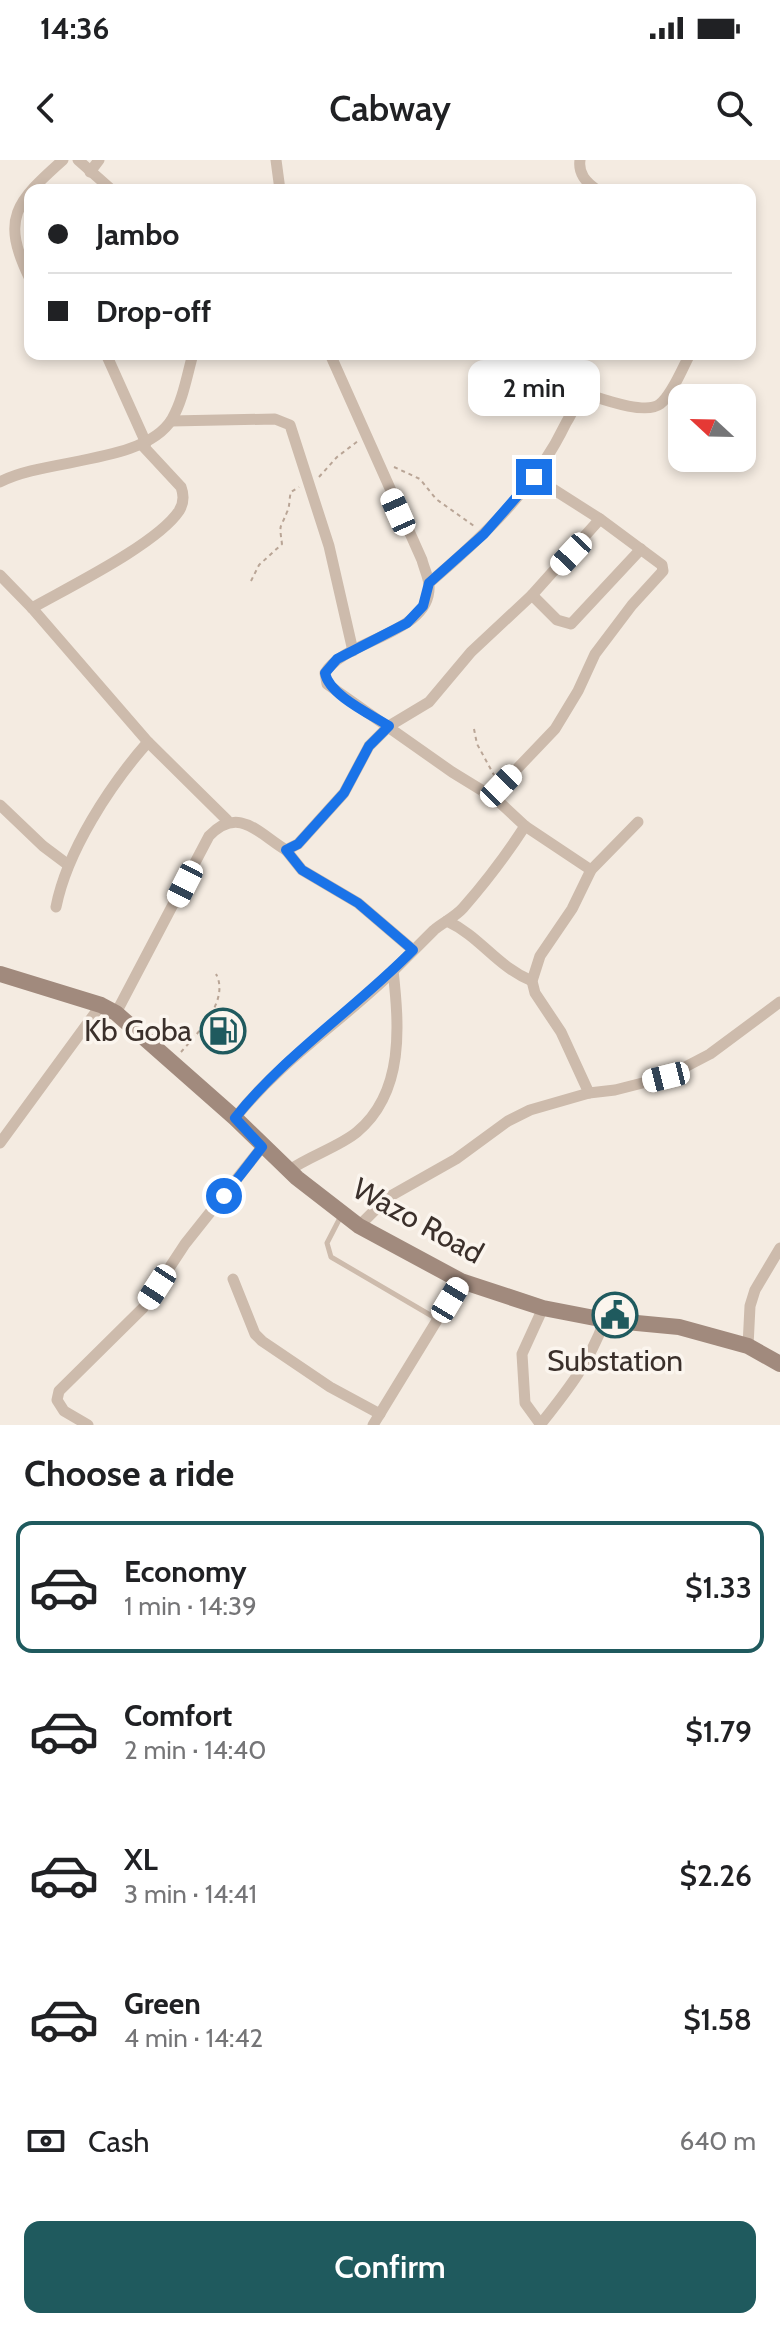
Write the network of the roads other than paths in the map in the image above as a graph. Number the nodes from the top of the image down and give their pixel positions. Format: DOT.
graph roads {
  1 [pos="63,160"];
  2 [pos="78,160"];
  3 [pos="99,160"];
  4 [pos="276,160"];
  5 [pos="580,160"];
  6 [pos="90,172"];
  7 [pos="36,184"];
  8 [pos="105,184"];
  9 [pos="279,184"];
  10 [pos="588,184"];
  11 [pos="24,195"];
  12 [pos="24,271"];
  13 [pos="109,360"];
  14 [pos="191,360"];
  15 [pos="333,360"];
  16 [pos="541,360"];
  17 [pos="687,360"];
  18 [pos="580,392"];
  19 [pos="171,421"];
  20 [pos="144,444"];
  21 [pos="2,477"];
  22 [pos="534,477"];
  23 [pos="600,519"];
  24 [pos="641,549"];
  25 [pos="0,575"];
  26 [pos="429,583"];
  27 [pos="532,595"];
  28 [pos="32,608"];
  29 [pos="353,651"];
  30 [pos="389,726"];
  31 [pos="148,742"];
  32 [pos="491,796"];
  33 [pos="0,805"];
  34 [pos="638,822"];
  35 [pos="225,824"];
  36 [pos="525,826"];
  37 [pos="286,850"];
  38 [pos="67,864"];
  39 [pos="591,870"];
  40 [pos="56,907"];
  41 [pos="447,921"];
  42 [pos="413,950"];
  43 [pos="393,970"];
  44 [pos="0,974"];
  45 [pos="532,981"];
  46 [pos="780,1002"];
  47 [pos="101,1005"];
  48 [pos="116,1013"];
  49 [pos="589,1093"];
  50 [pos="235,1118"];
  51 [pos="0,1143"];
  52 [pos="262,1147"];
  53 [pos="288,1171"];
  54 [pos="343,1213"];
  55 [pos="359,1226"];
  56 [pos="780,1248"];
  57 [pos="233,1279"];
  58 [pos="461,1281"];
  59 [pos="543,1308"];
  60 [pos="438,1320"];
  61 [pos="605,1320"];
  62 [pos="748,1346"];
  63 [pos="780,1364"];
  64 [pos="376,1420"];
  65 [pos="88,1425"];
  66 [pos="540,1425"];
  1 -- 7 [label="street"];
  2 -- 6 [label="street"];
  3 -- 6 [label="street"];
  4 -- 9 [label="street"];
  5 -- 10 [label="street"];
  6 -- 8 [label="street"];
  11 -- 12 [label="street"];
  13 -- 20 [label="street"];
  14 -- 19 [label="street"];
  15 -- 26 [label="street"];
  16 -- 18 [label="street"];
  17 -- 18 [label="street"];
  18 -- 22 [label="street"];
  19 -- 20 [label="street"];
  19 -- 29 [label="street"];
  20 -- 21 [label="street"];
  20 -- 28 [label="street"];
  22 -- 23 [label="street"];
  22 -- 26 [label="street"];
  23 -- 24 [label="street"];
  23 -- 27 [label="street"];
  24 -- 27 [label="street"];
  24 -- 32 [label="street"];
  25 -- 28 [label="street"];
  26 -- 29 [label="street"];
  27 -- 30 [label="street"];
  28 -- 31 [label="street"];
  29 -- 30 [label="street"];
  30 -- 32 [label="street"];
  30 -- 37 [label="street"];
  31 -- 35 [label="street"];
  31 -- 38 [label="street"];
  32 -- 36 [label="street"];
  33 -- 38 [label="street"];
  34 -- 39 [label="street"];
  35 -- 37 [label="street"];
  35 -- 48 [label="street"];
  36 -- 39 [label="street"];
  36 -- 41 [label="street"];
  37 -- 42 [label="street"];
  38 -- 40 [label="street"];
  39 -- 45 [label="street"];
  41 -- 42 [label="street"];
  41 -- 45 [label="street"];
  42 -- 43 [label="street"];
  43 -- 50 [label="street"];
  43 -- 53 [label="street"];
  44 -- 47 [label="main road, Wazo Road"];
  45 -- 49 [label="street"];
  46 -- 49 [label="street"];
  47 -- 48 [label="main road, Wazo Road"];
  47 -- 51 [label="street"];
  48 -- 50 [label="main road, Wazo Road"];
  49 -- 55 [label="street"];
  50 -- 52 [label="main road, Wazo Road"];
  52 -- 53 [label="main road, Wazo Road"];
  52 -- 65 [label="street"];
  53 -- 54 [label="main road, Wazo Road"];
  54 -- 55 [label="main road, Wazo Road"];
  54 -- 60 [label="lane"];
  55 -- 58 [label="main road, Wazo Road"];
  56 -- 62 [label="street"];
  57 -- 64 [label="street"];
  58 -- 59 [label="main road, Wazo Road"];
  58 -- 60 [label="street"];
  59 -- 61 [label="main road, Wazo Road"];
  59 -- 66 [label="street"];
  60 -- 64 [label="street"];
  61 -- 62 [label="main road, Wazo Road"];
  61 -- 66 [label="street"];
  62 -- 63 [label="main road, Wazo Road"];
}
